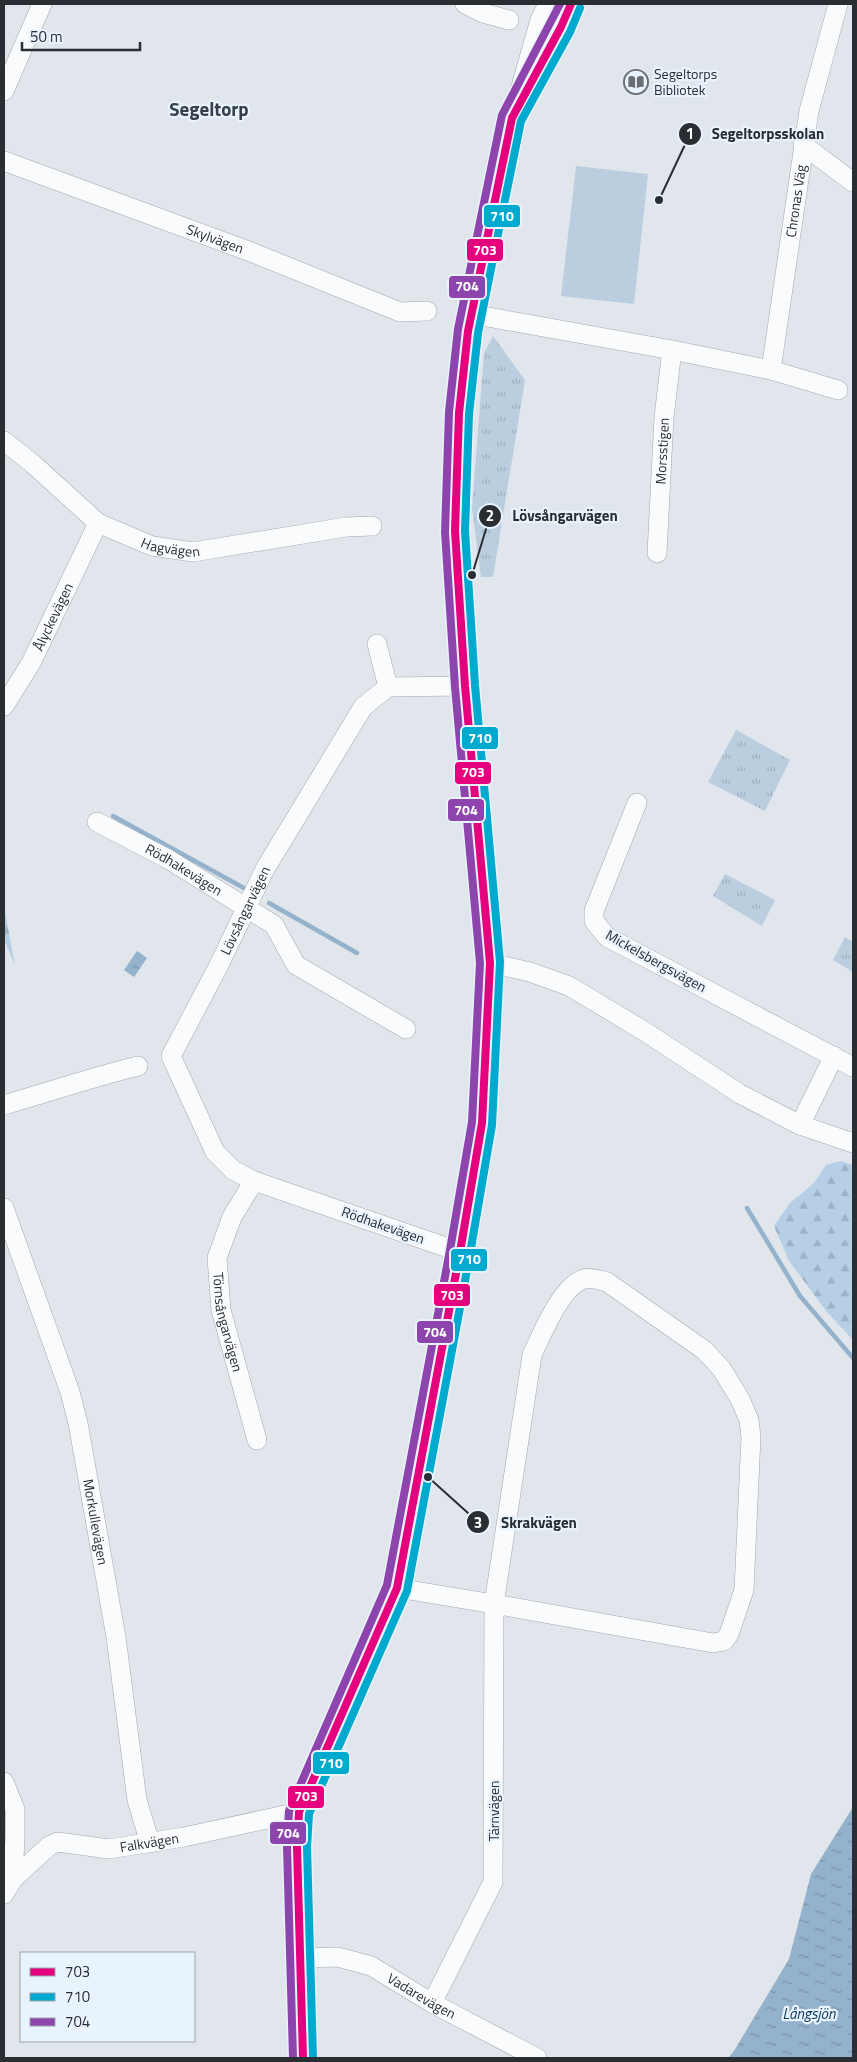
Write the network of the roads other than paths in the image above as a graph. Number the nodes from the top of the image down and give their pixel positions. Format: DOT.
graph roads {
  1 [pos="42,4"];
  2 [pos="465,4"];
  3 [pos="548,4"];
  4 [pos="571,4"];
  5 [pos="838,4"];
  6 [pos="509,20"];
  7 [pos="4,91"];
  8 [pos="512,118"];
  9 [pos="803,145"];
  10 [pos="4,161"];
  11 [pos="853,182"];
  12 [pos="427,311"];
  13 [pos="471,314"];
  14 [pos="672,350"];
  15 [pos="771,370"];
  16 [pos="838,390"];
  17 [pos="4,441"];
  18 [pos="98,523"];
  19 [pos="372,526"];
  20 [pos="657,553"];
  21 [pos="377,644"];
  22 [pos="465,686"];
  23 [pos="388,687"];
  24 [pos="4,706"];
  25 [pos="636,803"];
  26 [pos="97,822"];
  27 [pos="246,908"];
  28 [pos="490,963"];
  29 [pos="406,1030"];
  30 [pos="171,1056"];
  31 [pos="834,1056"];
  32 [pos="138,1066"];
  33 [pos="853,1067"];
  34 [pos="4,1105"];
  35 [pos="800,1125"];
  36 [pos="853,1143"];
  37 [pos="254,1180"];
  38 [pos="4,1208"];
  39 [pos="460,1252"];
  40 [pos="257,1440"];
  41 [pos="397,1588"];
  42 [pos="494,1604"];
  43 [pos="4,1782"];
  44 [pos="299,1812"];
  45 [pos="150,1843"];
  46 [pos="8,1886"];
  47 [pos="300,1958"];
  48 [pos="432,2003"];
  49 [pos="303,2058"];
  50 [pos="537,2058"];
  1 -- 7 [label="street"];
  2 -- 6 [label="street"];
  3 -- 8 [label="street"];
  4 -- 8 [label="street"];
  5 -- 9 [label="street, Chronas Väg"];
  8 -- 13 [label="street"];
  9 -- 11 [label="street"];
  9 -- 15 [label="street, Chronas Väg"];
  10 -- 12 [label="street, Skylvägen"];
  13 -- 14 [label="street"];
  13 -- 22 [label="street"];
  14 -- 15 [label="street"];
  14 -- 20 [label="street, Morsstigen"];
  15 -- 16 [label="street"];
  17 -- 18 [label="street, Hagvägen"];
  18 -- 19 [label="street, Hagvägen"];
  18 -- 24 [label="street, Ålyckevägen"];
  21 -- 23 [label="street"];
  22 -- 23 [label="street"];
  22 -- 28 [label="street"];
  23 -- 27 [label="street, Lövsångarvägen"];
  25 -- 31 [label="street, Mickelsbergsvägen"];
  26 -- 27 [label="street, Rödhakevägen"];
  27 -- 29 [label="street, Rödhakevägen"];
  27 -- 30 [label="street, Lövsångarvägen"];
  28 -- 35 [label="street"];
  28 -- 39 [label="street"];
  30 -- 37 [label="street, Rödhakevägen"];
  31 -- 33 [label="street, Mickelsbergsvägen"];
  31 -- 35 [label="street"];
  32 -- 34 [label="street"];
  35 -- 36 [label="street"];
  37 -- 39 [label="street, Rödhakevägen"];
  37 -- 40 [label="street, Törnsångarvägen"];
  38 -- 45 [label="street, Morkullevägen"];
  39 -- 41 [label="street"];
  41 -- 42 [label="street"];
  41 -- 44 [label="street"];
  42 -- 42 [label="street, Tärnvägen"];
  42 -- 48 [label="street, Tärnvägen"];
  43 -- 46 [label="street"];
  44 -- 45 [label="street, Falkvägen"];
  44 -- 47 [label="street"];
  45 -- 46 [label="street, Falkvägen"];
  47 -- 48 [label="street, Vadarevägen"];
  47 -- 49 [label="street"];
  48 -- 50 [label="street, Vadarevägen"];
}
